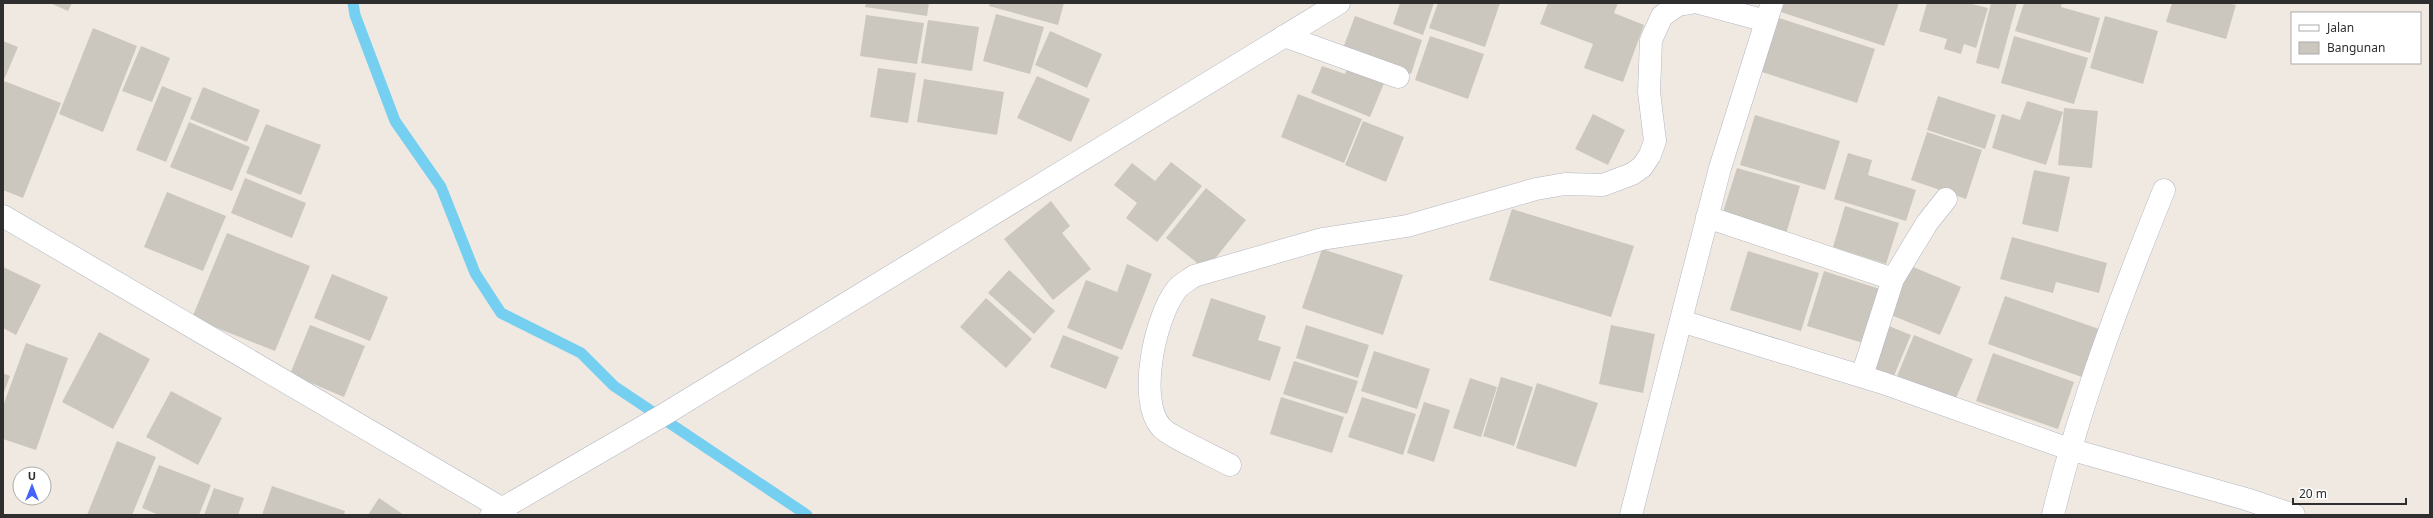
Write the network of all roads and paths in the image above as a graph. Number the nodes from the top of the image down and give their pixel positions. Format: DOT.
graph roads {
  1 [pos="1339,3"];
  2 [pos="1691,3"];
  3 [pos="1699,3"];
  4 [pos="1769,12"];
  5 [pos="1284,36"];
  6 [pos="1398,78"];
  7 [pos="2164,190"];
  8 [pos="1946,199"];
  9 [pos="3,216"];
  10 [pos="1707,217"];
  11 [pos="1892,279"];
  12 [pos="1681,321"];
  13 [pos="1862,376"];
  14 [pos="2069,449"];
  15 [pos="1230,465"];
  16 [pos="500,513"];
  17 [pos="1631,515"];
  18 [pos="2053,515"];
  19 [pos="2294,515"];
  1 -- 5 [label="street"];
  2 -- 15 [label="street"];
  3 -- 4 [label="street"];
  4 -- 10 [label="street"];
  5 -- 6 [label="street"];
  5 -- 16 [label="street"];
  7 -- 14 [label="street"];
  8 -- 11 [label="street"];
  9 -- 16 [label="street"];
  10 -- 11 [label="street"];
  10 -- 12 [label="street"];
  11 -- 13 [label="street"];
  12 -- 13 [label="street"];
  12 -- 17 [label="street"];
  13 -- 14 [label="street"];
  14 -- 18 [label="street"];
  14 -- 19 [label="street"];
}
